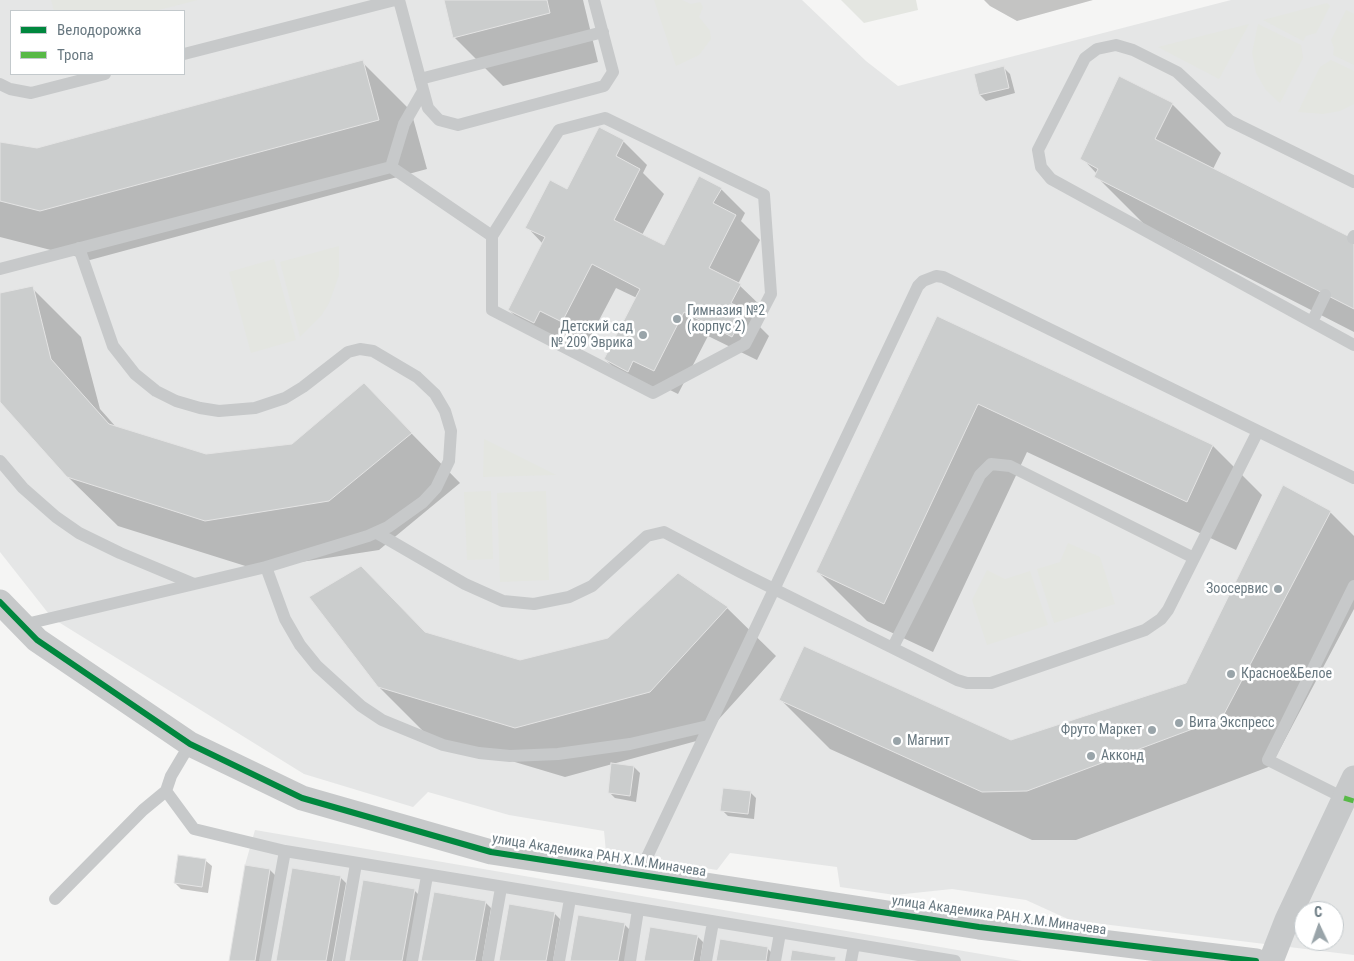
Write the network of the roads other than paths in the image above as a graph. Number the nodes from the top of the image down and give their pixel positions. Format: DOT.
graph roads {
  1 [pos="396,0"];
  2 [pos="399,0"];
  3 [pos="594,0"];
  4 [pos="603,32"];
  5 [pos="185,54"];
  6 [pos="101,75"];
  7 [pos="0,84"];
  8 [pos="422,85"];
  9 [pos="391,167"];
  10 [pos="1354,182"];
  11 [pos="492,236"];
  12 [pos="79,248"];
  13 [pos="0,269"];
  14 [pos="1326,295"];
  15 [pos="1312,322"];
  16 [pos="1354,346"];
  17 [pos="1258,431"];
  18 [pos="0,461"];
  19 [pos="1354,478"];
  20 [pos="377,533"];
  21 [pos="1194,558"];
  22 [pos="266,567"];
  23 [pos="194,584"];
  24 [pos="1354,586"];
  25 [pos="774,588"];
  26 [pos="0,602"];
  27 [pos="22,625"];
  28 [pos="893,647"];
  29 [pos="708,726"];
  30 [pos="190,744"];
  31 [pos="1349,788"];
  32 [pos="166,791"];
  33 [pos="285,852"];
  34 [pos="356,864"];
  35 [pos="427,876"];
  36 [pos="638,876"];
  37 [pos="501,888"];
  38 [pos="55,899"];
  39 [pos="570,899"];
  40 [pos="638,910"];
  41 [pos="713,922"];
  42 [pos="780,933"];
  43 [pos="854,945"];
  44 [pos="923,958"];
  45 [pos="265,961"];
  46 [pos="339,961"];
  47 [pos="412,961"];
  48 [pos="488,961"];
  49 [pos="559,961"];
  50 [pos="630,961"];
  51 [pos="706,961"];
  52 [pos="775,961"];
  53 [pos="851,961"];
  54 [pos="955,961"];
  55 [pos="1256,961"];
  56 [pos="1271,961"];
  1 -- 5 [label="lane"];
  2 -- 8 [label="lane"];
  3 -- 4 [label="lane"];
  4 -- 8 [label="lane"];
  4 -- 8 [label="lane"];
  6 -- 7 [label="lane"];
  8 -- 9 [label="lane"];
  9 -- 11 [label="lane"];
  9 -- 12 [label="lane"];
  10 -- 15 [label="lane"];
  11 -- 11 [label="lane"];
  12 -- 13 [label="lane"];
  12 -- 20 [label="lane"];
  14 -- 15 [label="lane"];
  15 -- 16 [label="lane"];
  17 -- 19 [label="lane"];
  17 -- 21 [label="lane"];
  17 -- 25 [label="lane"];
  18 -- 23 [label="lane"];
  20 -- 22 [label="lane"];
  20 -- 25 [label="lane"];
  21 -- 28 [label="lane"];
  21 -- 28 [label="lane"];
  22 -- 23 [label="lane"];
  22 -- 29 [label="lane"];
  23 -- 27 [label="lane"];
  24 -- 31 [label="lane"];
  25 -- 28 [label="lane"];
  25 -- 29 [label="lane"];
  26 -- 27 [label="street, улица Академика РАН Х.М.Миначева"];
  27 -- 30 [label="street, улица Академика РАН Х.М.Миначева"];
  29 -- 36 [label="lane"];
  30 -- 32 [label="lane"];
  30 -- 36 [label="street, улица Академика РАН Х.М.Миначева"];
  31 -- 56 [label="street"];
  32 -- 33 [label="lane"];
  32 -- 38 [label="lane"];
  33 -- 34 [label="lane"];
  33 -- 45 [label="lane"];
  34 -- 35 [label="lane"];
  34 -- 46 [label="lane"];
  35 -- 37 [label="lane"];
  35 -- 47 [label="lane"];
  36 -- 55 [label="street, улица Академика РАН Х.М.Миначева"];
  37 -- 39 [label="lane"];
  37 -- 48 [label="lane"];
  39 -- 40 [label="lane"];
  39 -- 49 [label="lane"];
  40 -- 41 [label="lane"];
  40 -- 50 [label="lane"];
  41 -- 42 [label="lane"];
  41 -- 51 [label="lane"];
  42 -- 43 [label="lane"];
  42 -- 52 [label="lane"];
  43 -- 44 [label="lane"];
  43 -- 53 [label="lane"];
  44 -- 54 [label="lane"];
}
